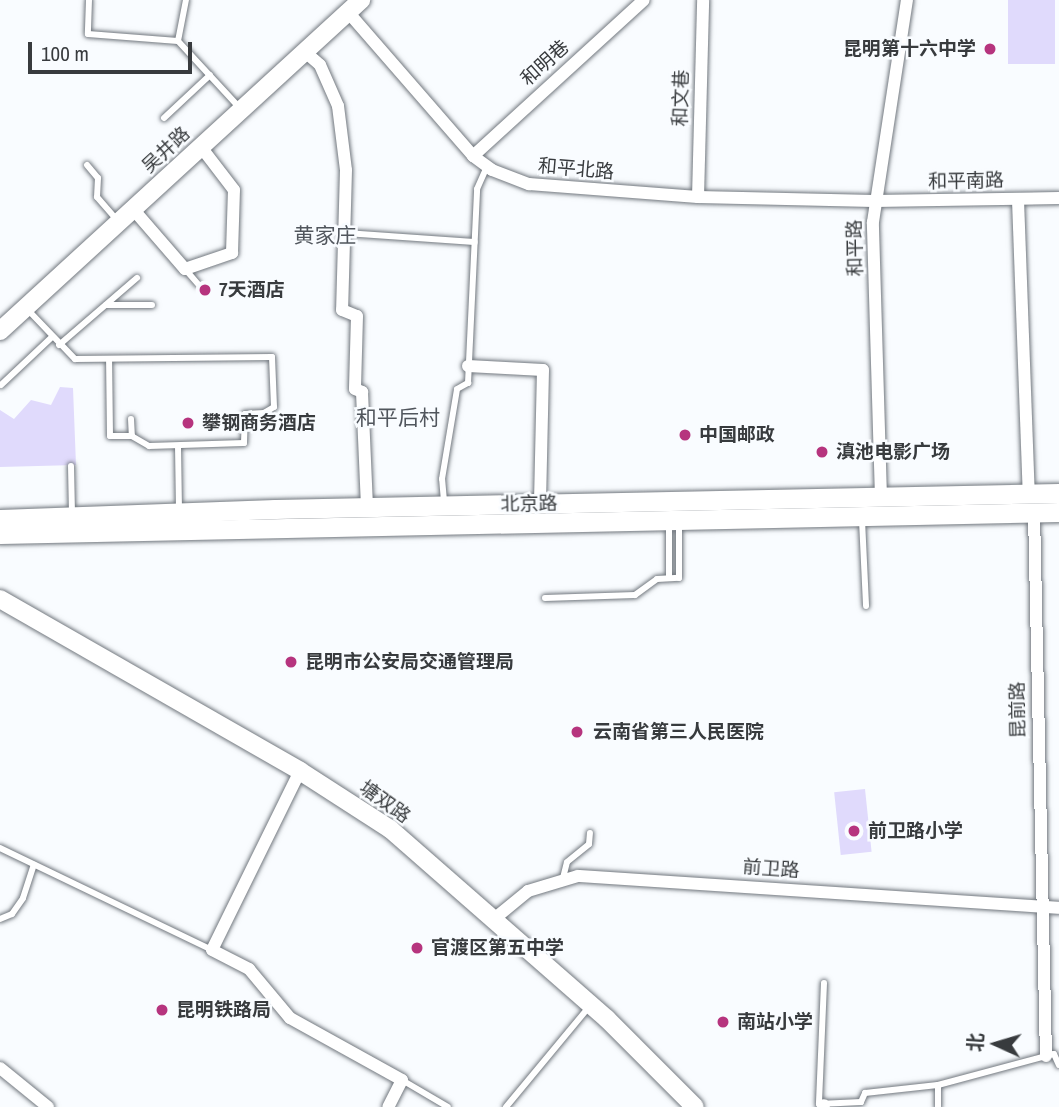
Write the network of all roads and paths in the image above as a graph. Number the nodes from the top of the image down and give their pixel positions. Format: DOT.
graph roads {
  1 [pos="89,0"];
  2 [pos="186,0"];
  3 [pos="644,0"];
  4 [pos="703,0"];
  5 [pos="907,0"];
  6 [pos="354,6"];
  7 [pos="178,41"];
  8 [pos="304,51"];
  9 [pos="210,75"];
  10 [pos="241,109"];
  11 [pos="164,118"];
  12 [pos="201,147"];
  13 [pos="473,156"];
  14 [pos="87,165"];
  15 [pos="487,167"];
  16 [pos="698,197"];
  17 [pos="1059,198"];
  18 [pos="1017,200"];
  19 [pos="874,201"];
  20 [pos="133,209"];
  21 [pos="120,222"];
  22 [pos="345,233"];
  23 [pos="475,242"];
  24 [pos="185,269"];
  25 [pos="137,278"];
  26 [pos="198,284"];
  27 [pos="106,304"];
  28 [pos="152,305"];
  29 [pos="26,308"];
  30 [pos="0,331"];
  31 [pos="52,337"];
  32 [pos="59,345"];
  33 [pos="109,359"];
  34 [pos="468,366"];
  35 [pos="1,385"];
  36 [pos="131,419"];
  37 [pos="132,436"];
  38 [pos="178,446"];
  39 [pos="72,466"];
  40 [pos="1059,494"];
  41 [pos="881,498"];
  42 [pos="1032,503"];
  43 [pos="540,504"];
  44 [pos="444,506"];
  45 [pos="367,508"];
  46 [pos="179,511"];
  47 [pos="1059,512"];
  48 [pos="72,515"];
  49 [pos="862,518"];
  50 [pos="0,519"];
  51 [pos="674,523"];
  52 [pos="0,534"];
  53 [pos="28,534"];
  54 [pos="0,543"];
  55 [pos="669,578"];
  56 [pos="545,598"];
  57 [pos="0,599"];
  58 [pos="866,606"];
  59 [pos="300,771"];
  60 [pos="590,833"];
  61 [pos="0,848"];
  62 [pos="34,865"];
  63 [pos="564,878"];
  64 [pos="1041,907"];
  65 [pos="1059,908"];
  66 [pos="0,919"];
  67 [pos="494,919"];
  68 [pos="212,950"];
  69 [pos="824,983"];
  70 [pos="591,1005"];
  71 [pos="1046,1056"];
  72 [pos="1059,1065"];
  73 [pos="0,1068"];
  74 [pos="402,1080"];
  75 [pos="938,1085"];
  76 [pos="823,1106"];
  77 [pos="48,1107"];
  78 [pos="388,1107"];
  79 [pos="448,1107"];
  80 [pos="506,1107"];
  81 [pos="695,1107"];
  82 [pos="938,1107"];
  1 -- 7 [label="lane"];
  2 -- 7 [label="lane"];
  3 -- 13 [label="street, 和明巷"];
  4 -- 16 [label="street, 和文巷"];
  5 -- 19 [label="street, 和平路"];
  6 -- 8 [label="street, 吴井路"];
  6 -- 13 [label="street, 和平北路"];
  7 -- 9 [label="lane"];
  8 -- 10 [label="street, 吴井路"];
  8 -- 22 [label="street"];
  9 -- 10 [label="lane"];
  9 -- 11 [label="lane"];
  10 -- 12 [label="street, 吴井路"];
  12 -- 20 [label="street, 吴井路"];
  12 -- 24 [label="street"];
  13 -- 15 [label="street, 和平北路"];
  14 -- 21 [label="lane"];
  15 -- 16 [label="street, 和平北路"];
  15 -- 23 [label="lane"];
  16 -- 19 [label="street, 和平北路"];
  17 -- 18 [label="street, 和平南路"];
  18 -- 19 [label="street, 和平南路"];
  18 -- 42 [label="street, 昆前路"];
  19 -- 41 [label="street, 和平路"];
  20 -- 21 [label="street, 吴井路"];
  20 -- 24 [label="street"];
  21 -- 29 [label="street, 吴井路"];
  22 -- 23 [label="lane"];
  22 -- 45 [label="street"];
  23 -- 34 [label="lane"];
  24 -- 26 [label="lane"];
  25 -- 27 [label="lane"];
  27 -- 28 [label="lane"];
  27 -- 32 [label="lane"];
  29 -- 30 [label="street, 吴井路"];
  29 -- 31 [label="lane"];
  31 -- 32 [label="lane"];
  31 -- 35 [label="lane"];
  32 -- 33 [label="lane"];
  33 -- 37 [label="lane"];
  33 -- 38 [label="lane"];
  34 -- 43 [label="street"];
  34 -- 44 [label="lane"];
  36 -- 37 [label="lane"];
  37 -- 38 [label="lane"];
  38 -- 46 [label="lane"];
  39 -- 48 [label="lane"];
  40 -- 42 [label="main road, 北京路"];
  41 -- 42 [label="main road, 北京路"];
  41 -- 43 [label="main road, 北京路"];
  42 -- 47 [label="main road, 北京路"];
  42 -- 49 [label="main road, 北京路"];
  42 -- 64 [label="street, 昆前路"];
  43 -- 44 [label="main road, 北京路"];
  44 -- 45 [label="main road, 北京路"];
  45 -- 46 [label="main road, 北京路"];
  46 -- 48 [label="main road, 北京路"];
  48 -- 50 [label="main road, 北京路"];
  49 -- 51 [label="main road, 北京路"];
  49 -- 58 [label="lane"];
  51 -- 53 [label="main road, 北京路"];
  51 -- 55 [label="lane"];
  51 -- 55 [label="lane"];
  52 -- 53 [label="main road, 北京路"];
  53 -- 54 [label="main road"];
  55 -- 56 [label="lane"];
  57 -- 59 [label="street, 塘双路"];
  59 -- 67 [label="street, 塘双路"];
  59 -- 68 [label="street"];
  60 -- 63 [label="lane"];
  61 -- 62 [label="lane"];
  62 -- 66 [label="lane"];
  62 -- 68 [label="lane"];
  63 -- 64 [label="street, 前卫路"];
  63 -- 67 [label="street, 前卫路"];
  64 -- 65 [label="street, 前卫路"];
  64 -- 71 [label="street, 昆前路"];
  67 -- 70 [label="street, 塘双路"];
  68 -- 74 [label="street"];
  69 -- 76 [label="lane"];
  70 -- 80 [label="lane"];
  70 -- 81 [label="street, 塘双路"];
  71 -- 72 [label="lane"];
  71 -- 75 [label="lane"];
  73 -- 77 [label="street"];
  74 -- 78 [label="street"];
  74 -- 79 [label="lane"];
  75 -- 76 [label="lane"];
  75 -- 82 [label="lane"];
}
